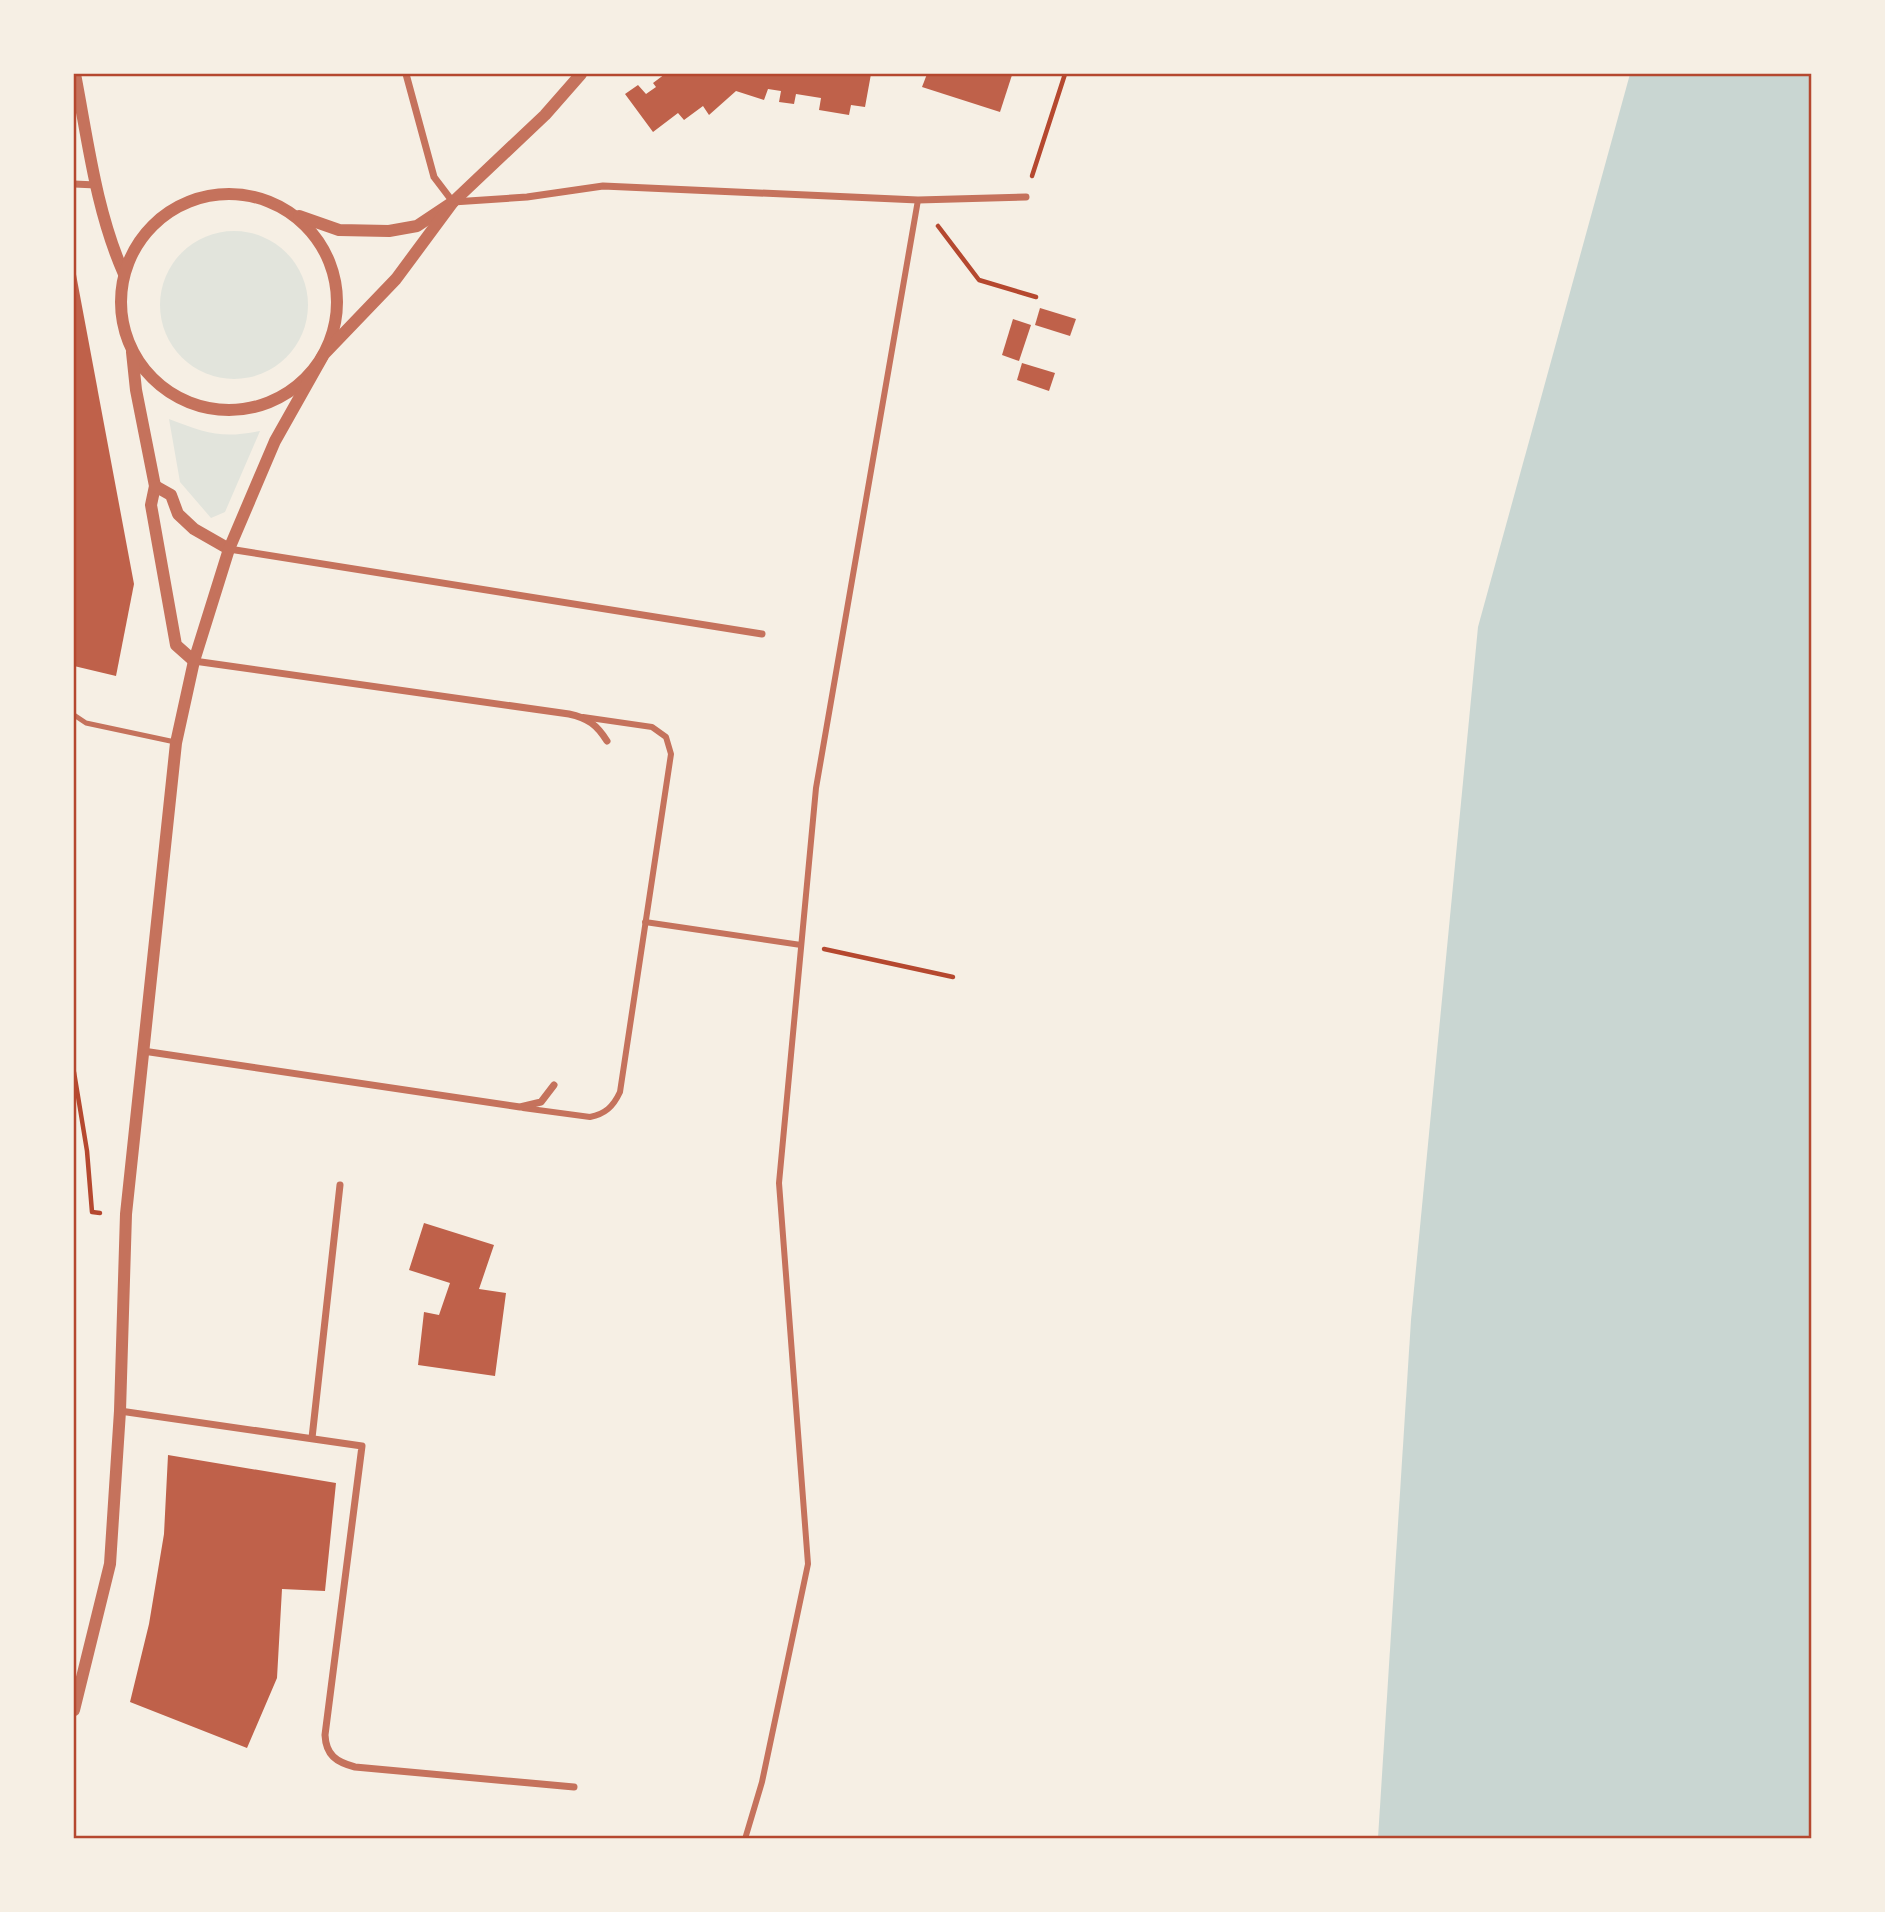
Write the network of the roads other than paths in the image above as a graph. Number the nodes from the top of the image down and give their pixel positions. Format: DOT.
graph roads {
  1 [pos="75,74"];
  2 [pos="406,74"];
  3 [pos="582,74"];
  4 [pos="74,184"];
  5 [pos="96,185"];
  6 [pos="1026,197"];
  7 [pos="919,200"];
  8 [pos="453,202"];
  9 [pos="293,214"];
  10 [pos="124,274"];
  11 [pos="132,349"];
  12 [pos="324,354"];
  13 [pos="155,486"];
  14 [pos="229,549"];
  15 [pos="762,634"];
  16 [pos="194,662"];
  17 [pos="74,715"];
  18 [pos="581,716"];
  19 [pos="607,741"];
  20 [pos="176,743"];
  21 [pos="645,922"];
  22 [pos="801,945"];
  23 [pos="142,1051"];
  24 [pos="554,1085"];
  25 [pos="520,1107"];
  26 [pos="340,1185"];
  27 [pos="120,1411"];
  28 [pos="312,1438"];
  29 [pos="74,1710"];
  30 [pos="574,1787"];
  31 [pos="746,1839"];
  1 -- 5 [label="street"];
  2 -- 8 [label="street"];
  3 -- 8 [label="street"];
  4 -- 5 [label="street"];
  5 -- 10 [label="street"];
  6 -- 7 [label="street"];
  7 -- 8 [label="street"];
  7 -- 22 [label="street"];
  8 -- 9 [label="street"];
  8 -- 12 [label="street"];
  9 -- 10 [label="street"];
  9 -- 12 [label="street"];
  10 -- 11 [label="street"];
  11 -- 12 [label="street"];
  11 -- 13 [label="street"];
  12 -- 14 [label="street"];
  13 -- 14 [label="street"];
  13 -- 16 [label="street"];
  14 -- 15 [label="street"];
  14 -- 16 [label="street"];
  16 -- 18 [label="street"];
  16 -- 20 [label="street"];
  17 -- 20 [label="lane"];
  18 -- 19 [label="street"];
  18 -- 21 [label="street"];
  20 -- 23 [label="street"];
  21 -- 22 [label="street"];
  21 -- 25 [label="street"];
  22 -- 31 [label="street"];
  23 -- 25 [label="street"];
  23 -- 27 [label="street"];
  24 -- 25 [label="street"];
  26 -- 28 [label="street"];
  27 -- 28 [label="street"];
  27 -- 29 [label="street"];
  28 -- 30 [label="street"];
}
